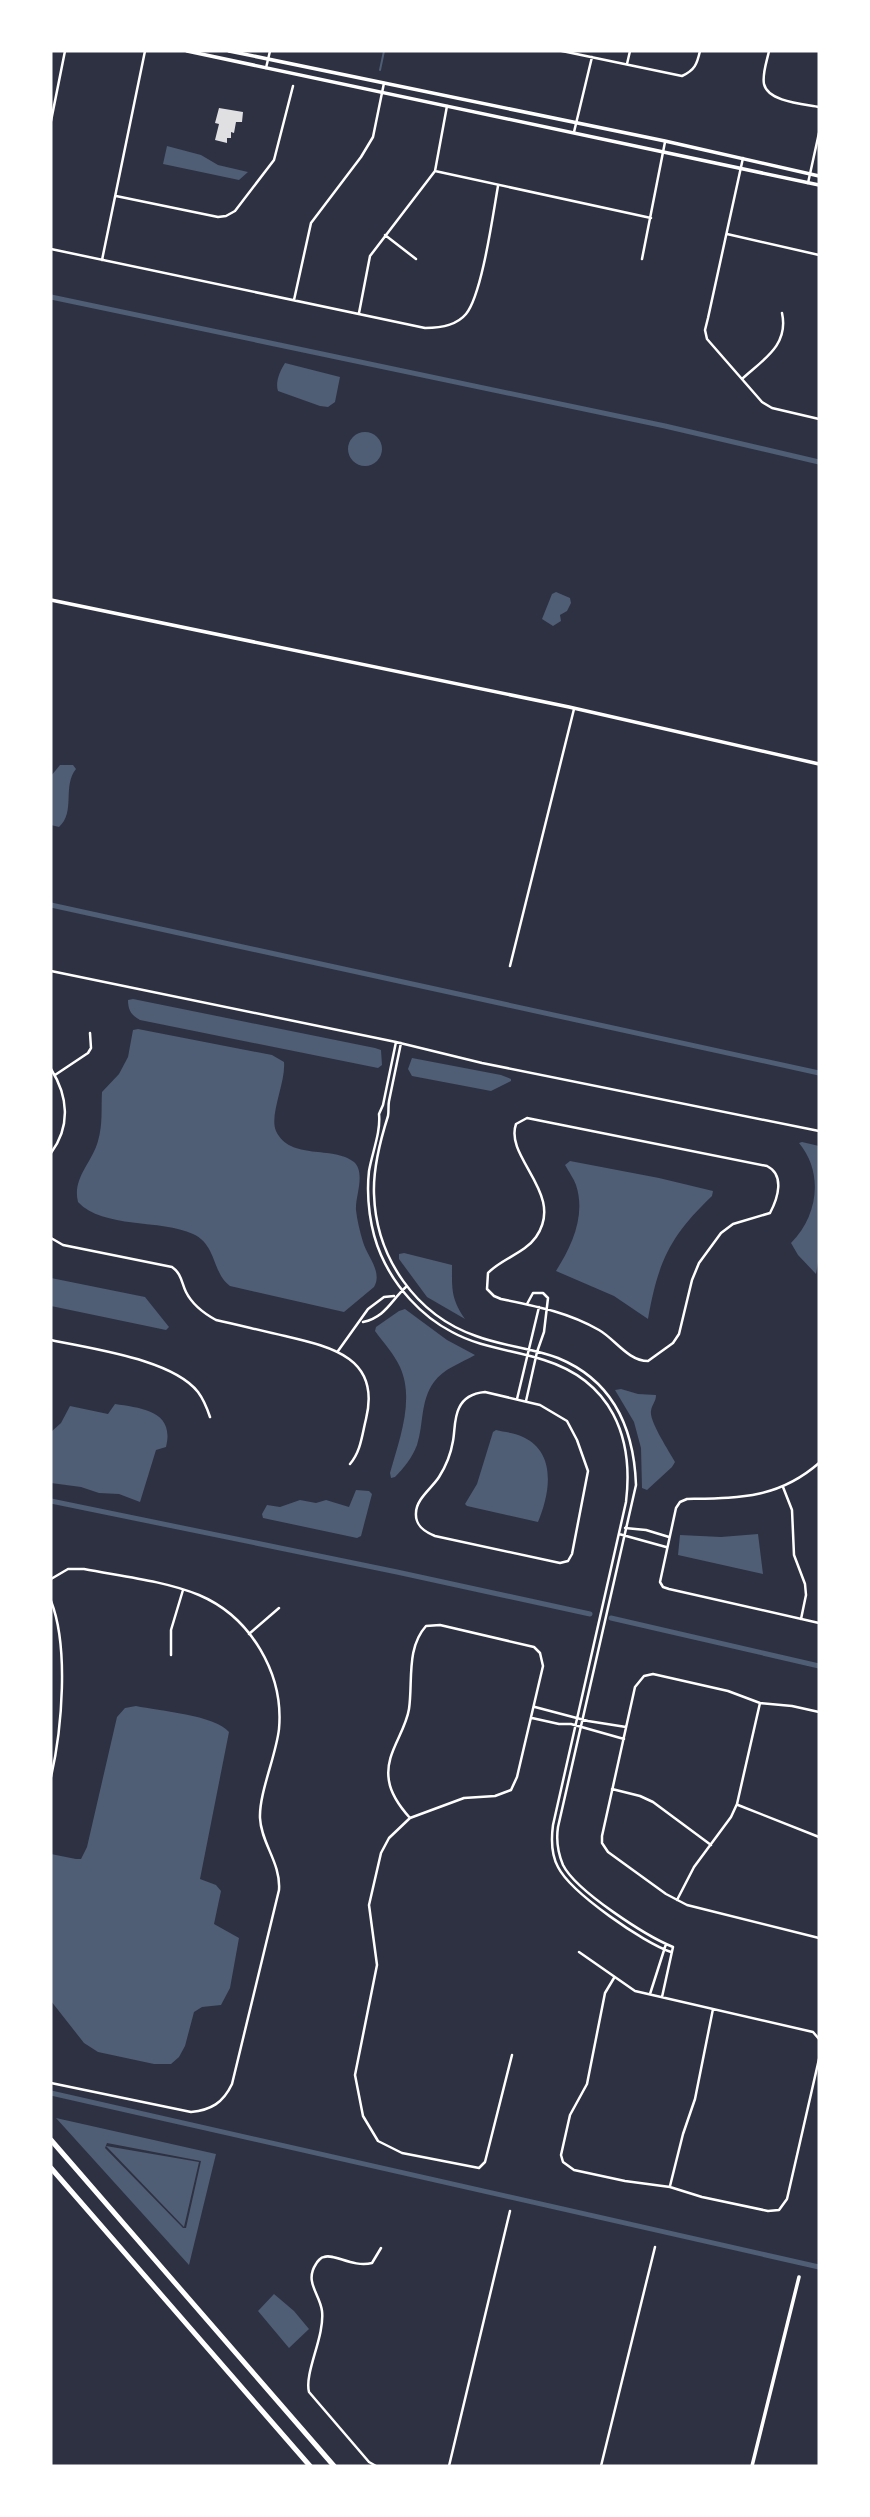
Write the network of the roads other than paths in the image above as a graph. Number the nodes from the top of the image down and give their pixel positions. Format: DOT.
graph roads {
  1 [pos="65,51"];
  2 [pos="145,51"];
  3 [pos="187,51"];
  4 [pos="229,51"];
  5 [pos="270,51"];
  6 [pos="562,51"];
  7 [pos="630,51"];
  8 [pos="700,51"];
  9 [pos="769,51"];
  10 [pos="592,57"];
  11 [pos="268,59"];
  12 [pos="627,64"];
  13 [pos="267,68"];
  14 [pos="384,83"];
  15 [pos="293,86"];
  16 [pos="51,92"];
  17 [pos="382,92"];
  18 [pos="56,94"];
  19 [pos="447,106"];
  20 [pos="819,107"];
  21 [pos="51,121"];
  22 [pos="576,123"];
  23 [pos="574,132"];
  24 [pos="819,133"];
  25 [pos="665,141"];
  26 [pos="663,151"];
  27 [pos="743,159"];
  28 [pos="741,167"];
  29 [pos="435,171"];
  30 [pos="810,174"];
  31 [pos="819,176"];
  32 [pos="808,183"];
  33 [pos="819,185"];
  34 [pos="498,186"];
  35 [pos="116,196"];
  36 [pos="651,218"];
  37 [pos="727,234"];
  38 [pos="385,235"];
  39 [pos="51,249"];
  40 [pos="819,255"];
  41 [pos="416,259"];
  42 [pos="642,259"];
  43 [pos="102,260"];
  44 [pos="293,300"];
  45 [pos="782,313"];
  46 [pos="359,314"];
  47 [pos="742,379"];
  48 [pos="819,419"];
  49 [pos="51,600"];
  50 [pos="572,708"];
  51 [pos="819,764"];
  52 [pos="510,966"];
  53 [pos="51,971"];
  54 [pos="90,1033"];
  55 [pos="396,1042"];
  56 [pos="401,1044"];
  57 [pos="51,1069"];
  58 [pos="55,1075"];
  59 [pos="819,1131"];
  60 [pos="51,1153"];
  61 [pos="51,1238"];
  62 [pos="407,1286"];
  63 [pos="403,1290"];
  64 [pos="394,1296"];
  65 [pos="376,1303"];
  66 [pos="527,1304"];
  67 [pos="539,1307"];
  68 [pos="548,1308"];
  69 [pos="383,1312"];
  70 [pos="360,1322"];
  71 [pos="51,1340"];
  72 [pos="529,1350"];
  73 [pos="338,1351"];
  74 [pos="537,1352"];
  75 [pos="528,1356"];
  76 [pos="536,1357"];
  77 [pos="517,1399"];
  78 [pos="526,1401"];
  79 [pos="210,1417"];
  80 [pos="819,1463"];
  81 [pos="350,1464"];
  82 [pos="782,1486"];
  83 [pos="620,1527"];
  84 [pos="626,1529"];
  85 [pos="619,1534"];
  86 [pos="625,1536"];
  87 [pos="669,1537"];
  88 [pos="667,1547"];
  89 [pos="51,1579"];
  90 [pos="183,1590"];
  91 [pos="51,1601"];
  92 [pos="279,1608"];
  93 [pos="801,1619"];
  94 [pos="819,1623"];
  95 [pos="249,1633"];
  96 [pos="171,1655"];
  97 [pos="760,1703"];
  98 [pos="534,1707"];
  99 [pos="819,1712"];
  100 [pos="532,1718"];
  101 [pos="578,1718"];
  102 [pos="583,1719"];
  103 [pos="576,1725"];
  104 [pos="581,1727"];
  105 [pos="626,1727"];
  106 [pos="624,1739"];
  107 [pos="51,1777"];
  108 [pos="612,1789"];
  109 [pos="737,1804"];
  110 [pos="410,1818"];
  111 [pos="819,1837"];
  112 [pos="711,1844"];
  113 [pos="677,1900"];
  114 [pos="819,1938"];
  115 [pos="666,1944"];
  116 [pos="664,1950"];
  117 [pos="579,1952"];
  118 [pos="672,1952"];
  119 [pos="656,1972"];
  120 [pos="667,1975"];
  121 [pos="614,1978"];
  122 [pos="650,1995"];
  123 [pos="662,1997"];
  124 [pos="713,2009"];
  125 [pos="819,2039"];
  126 [pos="512,2055"];
  127 [pos="819,2059"];
  128 [pos="51,2082"];
  129 [pos="51,2140"];
  130 [pos="51,2168"];
  131 [pos="670,2186"];
  132 [pos="510,2211"];
  133 [pos="655,2247"];
  134 [pos="381,2248"];
  135 [pos="799,2277"];
  136 [pos="310,2466"];
  137 [pos="334,2466"];
  138 [pos="376,2466"];
  139 [pos="449,2466"];
  140 [pos="601,2466"];
  141 [pos="752,2466"];
  1 -- 18 [label="street"];
  2 -- 35 [label="street"];
  3 -- 13 [label="street"];
  4 -- 11 [label="street"];
  5 -- 11 [label="street"];
  6 -- 10 [label="street"];
  7 -- 12 [label="street"];
  8 -- 12 [label="street"];
  9 -- 20 [label="street"];
  10 -- 12 [label="street"];
  10 -- 22 [label="street"];
  11 -- 13 [label="street"];
  11 -- 14 [label="street"];
  13 -- 17 [label="street"];
  14 -- 17 [label="street"];
  14 -- 22 [label="street"];
  15 -- 35 [label="street"];
  16 -- 18 [label="street"];
  17 -- 19 [label="street"];
  17 -- 44 [label="street"];
  18 -- 21 [label="street"];
  19 -- 23 [label="street"];
  19 -- 29 [label="street"];
  22 -- 23 [label="street"];
  22 -- 25 [label="street"];
  23 -- 26 [label="street"];
  24 -- 30 [label="street"];
  25 -- 26 [label="street"];
  25 -- 27 [label="street"];
  26 -- 28 [label="street"];
  26 -- 36 [label="street"];
  27 -- 28 [label="street"];
  27 -- 30 [label="street"];
  28 -- 32 [label="street"];
  28 -- 37 [label="street"];
  29 -- 34 [label="street"];
  29 -- 38 [label="street"];
  30 -- 31 [label="street"];
  30 -- 32 [label="street"];
  32 -- 33 [label="street"];
  34 -- 36 [label="street"];
  34 -- 46 [label="street"];
  35 -- 43 [label="street"];
  36 -- 42 [label="street"];
  37 -- 40 [label="street"];
  37 -- 47 [label="street"];
  38 -- 41 [label="street"];
  38 -- 46 [label="street"];
  39 -- 43 [label="street"];
  43 -- 44 [label="street"];
  44 -- 46 [label="street"];
  45 -- 47 [label="street"];
  47 -- 48 [label="street"];
  49 -- 50 [label="street"];
  50 -- 51 [label="street"];
  50 -- 52 [label="street"];
  53 -- 55 [label="street"];
  54 -- 58 [label="street"];
  55 -- 56 [label="street"];
  55 -- 63 [label="street"];
  56 -- 59 [label="street"];
  56 -- 62 [label="street"];
  57 -- 58 [label="street"];
  58 -- 60 [label="street"];
  61 -- 73 [label="street"];
  62 -- 63 [label="street"];
  62 -- 72 [label="street"];
  63 -- 64 [label="street"];
  63 -- 75 [label="street"];
  64 -- 65 [label="street"];
  64 -- 69 [label="street"];
  65 -- 69 [label="street"];
  65 -- 70 [label="street"];
  66 -- 67 [label="street"];
  66 -- 68 [label="street"];
  66 -- 68 [label="street"];
  67 -- 68 [label="street"];
  67 -- 72 [label="street"];
  68 -- 74 [label="street"];
  69 -- 70 [label="street"];
  70 -- 73 [label="street"];
  71 -- 79 [label="street"];
  72 -- 74 [label="street"];
  72 -- 75 [label="street"];
  73 -- 81 [label="street"];
  74 -- 76 [label="street"];
  74 -- 84 [label="street"];
  75 -- 76 [label="street"];
  75 -- 77 [label="street"];
  76 -- 78 [label="street"];
  76 -- 83 [label="street"];
  77 -- 78 [label="street"];
  77 -- 78 [label="street"];
  80 -- 82 [label="street"];
  82 -- 87 [label="street"];
  82 -- 93 [label="street"];
  83 -- 84 [label="street"];
  83 -- 85 [label="street"];
  84 -- 86 [label="street"];
  84 -- 87 [label="street"];
  85 -- 86 [label="street"];
  85 -- 101 [label="street"];
  86 -- 88 [label="street"];
  86 -- 102 [label="street"];
  87 -- 88 [label="street"];
  88 -- 93 [label="street"];
  89 -- 90 [label="street"];
  90 -- 95 [label="street"];
  90 -- 96 [label="street"];
  91 -- 107 [label="street"];
  92 -- 95 [label="street"];
  93 -- 94 [label="street"];
  95 -- 128 [label="street"];
  97 -- 99 [label="street"];
  97 -- 105 [label="street"];
  97 -- 109 [label="street"];
  98 -- 100 [label="street"];
  98 -- 101 [label="street"];
  98 -- 110 [label="street"];
  100 -- 103 [label="street"];
  100 -- 110 [label="street"];
  101 -- 102 [label="street"];
  101 -- 103 [label="street"];
  102 -- 104 [label="street"];
  102 -- 105 [label="street"];
  103 -- 104 [label="street"];
  103 -- 116 [label="street"];
  104 -- 106 [label="street"];
  104 -- 115 [label="street"];
  105 -- 106 [label="street"];
  106 -- 108 [label="street"];
  108 -- 112 [label="street"];
  108 -- 113 [label="street"];
  109 -- 111 [label="street"];
  109 -- 112 [label="street"];
  110 -- 126 [label="street"];
  112 -- 113 [label="street"];
  113 -- 114 [label="street"];
  115 -- 116 [label="street"];
  115 -- 118 [label="street"];
  116 -- 118 [label="street"];
  116 -- 119 [label="street"];
  117 -- 121 [label="street"];
  118 -- 120 [label="street"];
  119 -- 120 [label="street"];
  119 -- 122 [label="street"];
  120 -- 123 [label="street"];
  121 -- 122 [label="street"];
  121 -- 131 [label="street"];
  122 -- 123 [label="street"];
  123 -- 124 [label="street"];
  124 -- 125 [label="street"];
  124 -- 131 [label="street"];
  127 -- 131 [label="street"];
  129 -- 137 [label="highway"];
  130 -- 136 [label="highway"];
  132 -- 139 [label="street"];
  133 -- 140 [label="street"];
  134 -- 138 [label="street"];
  135 -- 141 [label="street"];
}
